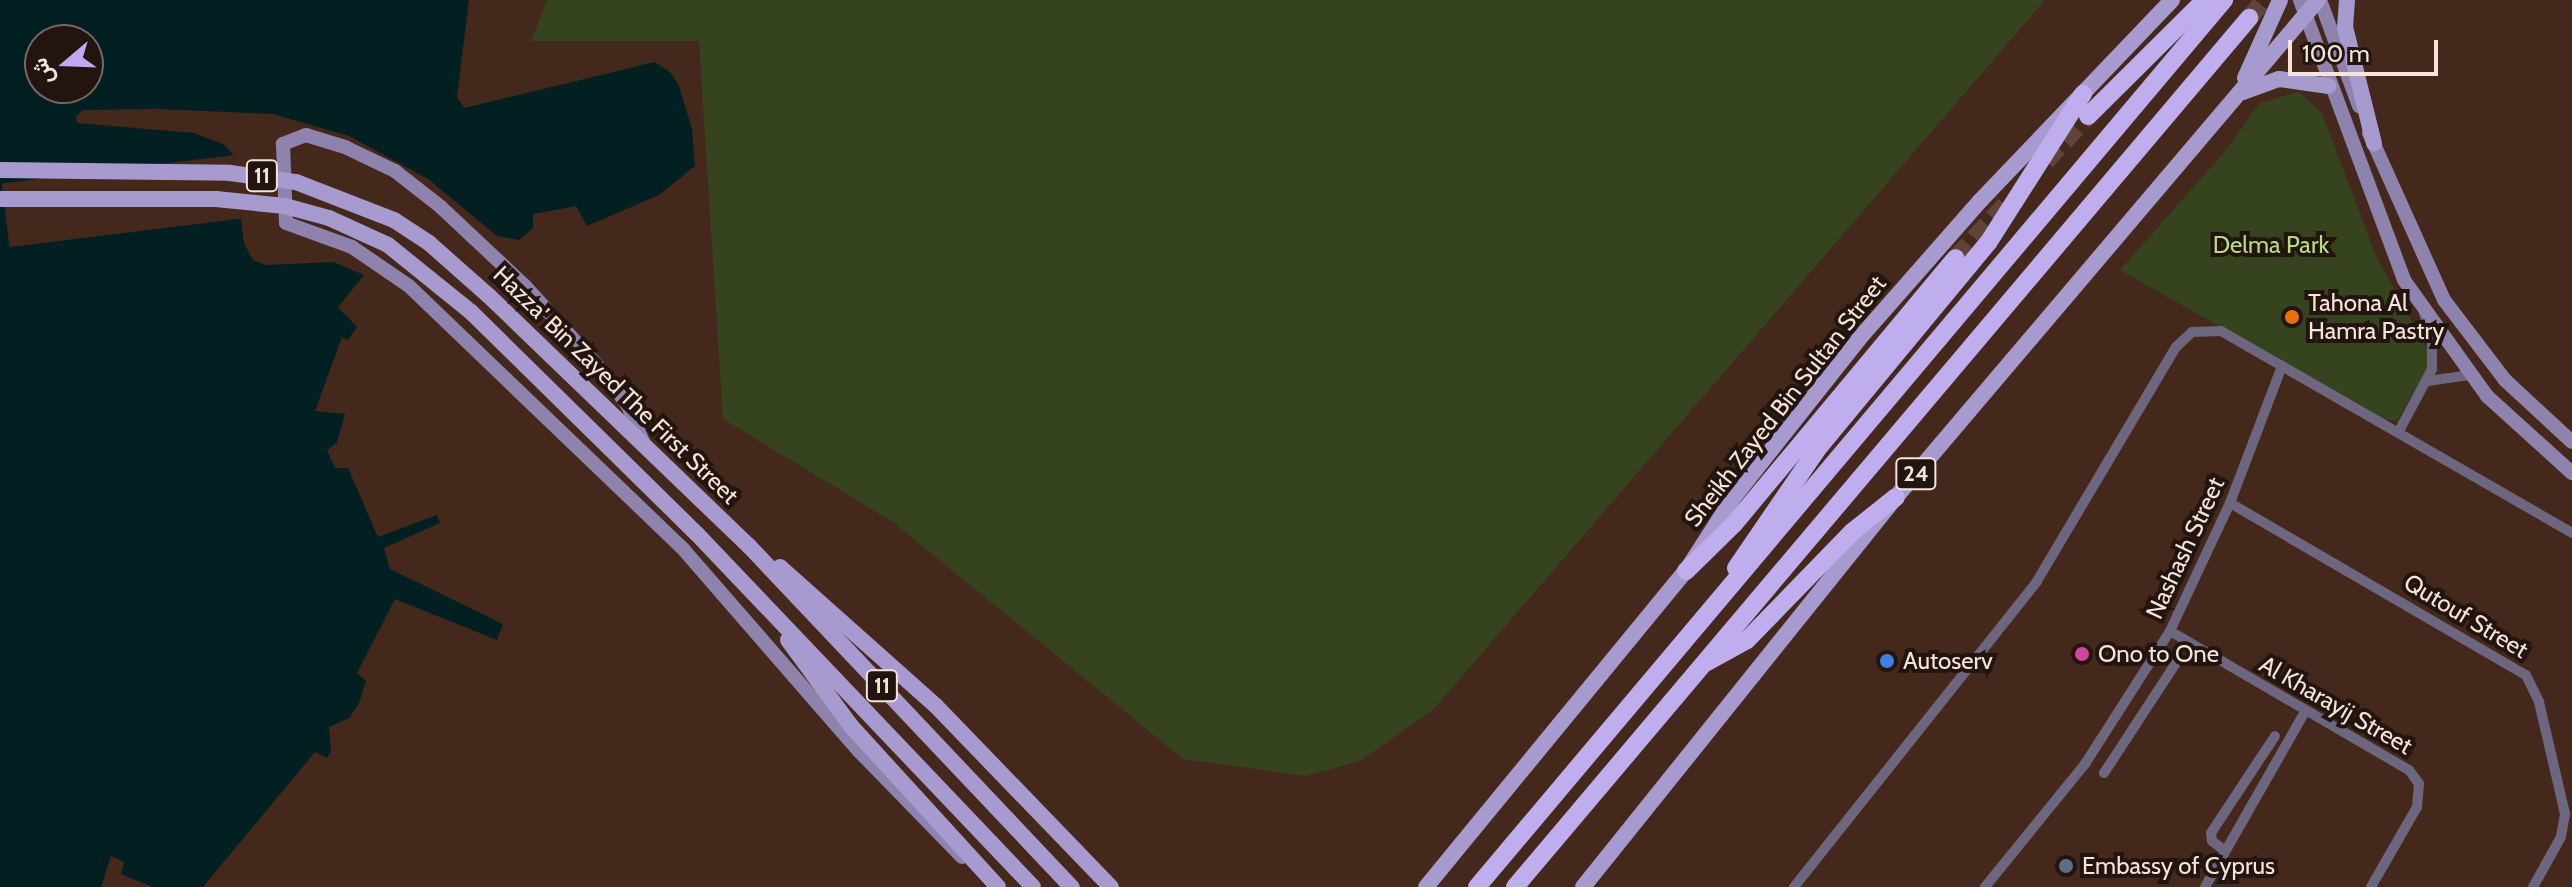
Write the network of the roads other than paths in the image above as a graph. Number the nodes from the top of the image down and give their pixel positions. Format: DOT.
graph roads {
  1 [pos="2172,0"];
  2 [pos="2205,0"];
  3 [pos="2224,0"];
  4 [pos="2280,0"];
  5 [pos="2319,0"];
  6 [pos="2347,0"];
  7 [pos="2302,8"];
  8 [pos="2249,18"];
  9 [pos="2329,86"];
  10 [pos="2083,94"];
  11 [pos="2239,95"];
  12 [pos="2088,116"];
  13 [pos="2374,143"];
  14 [pos="0,170"];
  15 [pos="0,199"];
  16 [pos="1956,258"];
  17 [pos="2424,312"];
  18 [pos="2282,366"];
  19 [pos="2469,375"];
  20 [pos="2428,381"];
  21 [pos="2398,433"];
  22 [pos="2572,442"];
  23 [pos="644,444"];
  24 [pos="2572,473"];
  25 [pos="1896,497"];
  26 [pos="2230,503"];
  27 [pos="2572,533"];
  28 [pos="749,546"];
  29 [pos="1686,571"];
  30 [pos="1730,586"];
  31 [pos="771,611"];
  32 [pos="2170,631"];
  33 [pos="1704,663"];
  34 [pos="2176,663"];
  35 [pos="2126,706"];
  36 [pos="2305,712"];
  37 [pos="2141,716"];
  38 [pos="2275,736"];
  39 [pos="2254,768"];
  40 [pos="2104,773"];
  41 [pos="2266,780"];
  42 [pos="2225,851"];
  43 [pos="998,887"];
  44 [pos="1033,887"];
  45 [pos="1072,887"];
  46 [pos="1111,887"];
  47 [pos="1426,887"];
  48 [pos="1477,887"];
  49 [pos="1515,887"];
  50 [pos="1583,887"];
  51 [pos="1794,887"];
  52 [pos="1985,887"];
  53 [pos="2205,887"];
  54 [pos="2371,887"];
  55 [pos="2533,887"];
  1 -- 10 [label="main road, Sheikh Zayed Bin Sultan Street"];
  2 -- 12 [label="highway"];
  3 -- 30 [label="highway"];
  4 -- 11 [label="main road"];
  5 -- 7 [label="main road, 24"];
  5 -- 13 [label="street"];
  6 -- 13 [label="main road"];
  7 -- 9 [label="street"];
  7 -- 11 [label="main road, 24"];
  8 -- 33 [label="highway, 24"];
  9 -- 11 [label="main road"];
  9 -- 17 [label="street"];
  10 -- 29 [label="main road, Sheikh Zayed Bin Sultan Street"];
  10 -- 30 [label="highway"];
  11 -- 25 [label="main road, 24"];
  13 -- 22 [label="street"];
  14 -- 23 [label="main road, Hazza' Bin Zayed The First Street / 11, bridge"];
  15 -- 31 [label="main road, Hazza' Bin Zayed The First Street / 11, bridge"];
  16 -- 29 [label="highway"];
  17 -- 19 [label="street"];
  17 -- 20 [label="street"];
  18 -- 21 [label="street"];
  18 -- 26 [label="street, Nashash Street"];
  18 -- 51 [label="street"];
  19 -- 20 [label="street"];
  19 -- 24 [label="street"];
  20 -- 21 [label="street"];
  21 -- 27 [label="street"];
  23 -- 28 [label="main road, Hazza' Bin Zayed The First Street / 11"];
  23 -- 43 [label="street"];
  25 -- 33 [label="highway"];
  25 -- 50 [label="main road, 24"];
  26 -- 32 [label="street, Nashash Street"];
  26 -- 55 [label="street, Qutouf Street"];
  28 -- 45 [label="main road, Hazza' Bin Zayed The First Street / 11"];
  28 -- 46 [label="main road"];
  29 -- 47 [label="main road, Sheikh Zayed Bin Sultan Street"];
  30 -- 48 [label="highway"];
  31 -- 43 [label="main road"];
  31 -- 44 [label="main road, Hazza' Bin Zayed The First Street / 11"];
  32 -- 35 [label="street, Nashash Street"];
  32 -- 36 [label="street, Al Kharayij Street"];
  33 -- 49 [label="highway, 24"];
  34 -- 37 [label="street"];
  35 -- 37 [label="street"];
  35 -- 52 [label="street, Nashash Street"];
  36 -- 41 [label="street"];
  36 -- 54 [label="street, Al Kharayij Street"];
  37 -- 40 [label="street"];
  38 -- 39 [label="street"];
  39 -- 41 [label="street"];
  39 -- 42 [label="street"];
  41 -- 42 [label="street"];
  42 -- 53 [label="street"];
}
